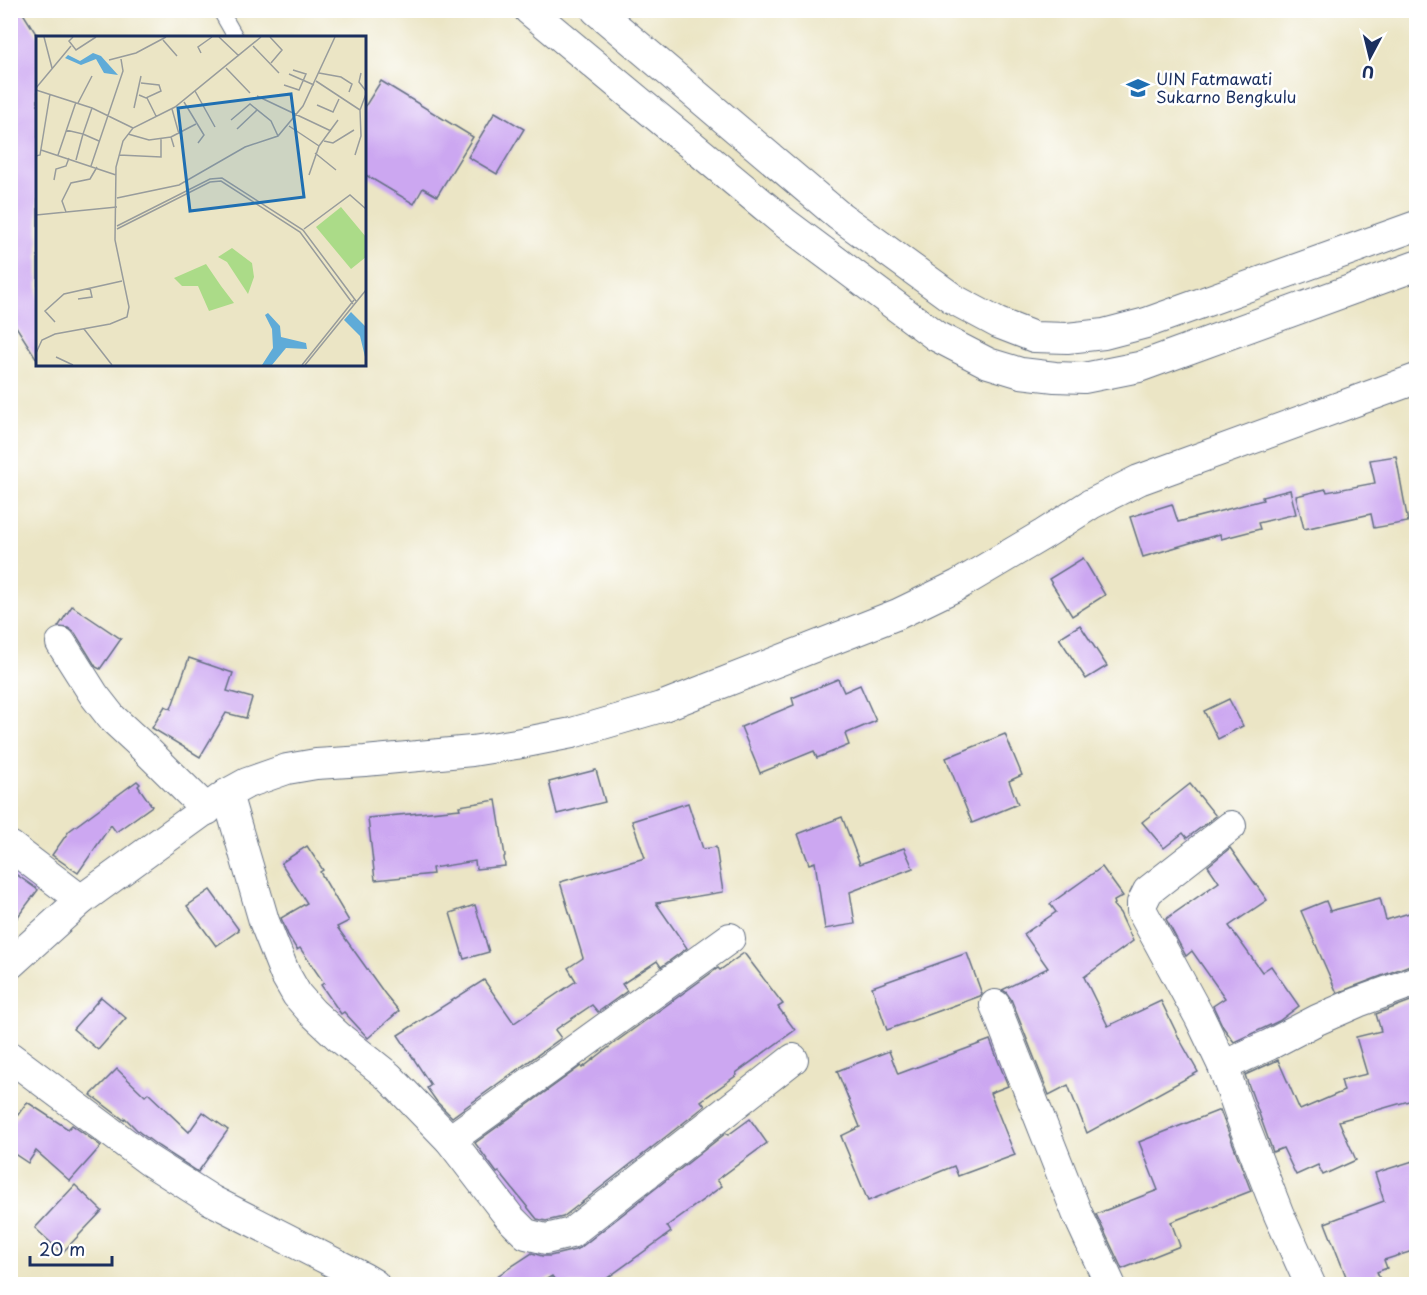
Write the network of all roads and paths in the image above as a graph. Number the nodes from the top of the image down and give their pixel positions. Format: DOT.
graph roads {
  1 [pos="220,10"];
  2 [pos="529,10"];
  3 [pos="596,10"];
  4 [pos="235,36"];
  5 [pos="1416,226"];
  6 [pos="1416,266"];
  7 [pos="1416,379"];
  8 [pos="61,643"];
  9 [pos="217,802"];
  10 [pos="1231,826"];
  11 [pos="10,846"];
  12 [pos="81,900"];
  13 [pos="730,938"];
  14 [pos="10,964"];
  15 [pos="1416,981"];
  16 [pos="995,1005"];
  17 [pos="10,1057"];
  18 [pos="793,1059"];
  19 [pos="1223,1065"];
  20 [pos="450,1140"];
  21 [pos="374,1284"];
  22 [pos="1110,1284"];
  23 [pos="1310,1284"];
  1 -- 4 [label="lane"];
  2 -- 6 [label="street"];
  3 -- 5 [label="street"];
  7 -- 9 [label="street"];
  8 -- 9 [label="street"];
  9 -- 12 [label="street"];
  9 -- 20 [label="street"];
  10 -- 19 [label="street"];
  11 -- 12 [label="street"];
  12 -- 14 [label="street"];
  13 -- 20 [label="street"];
  15 -- 19 [label="street"];
  16 -- 22 [label="street"];
  17 -- 21 [label="street"];
  18 -- 20 [label="street"];
  19 -- 23 [label="street"];
}
